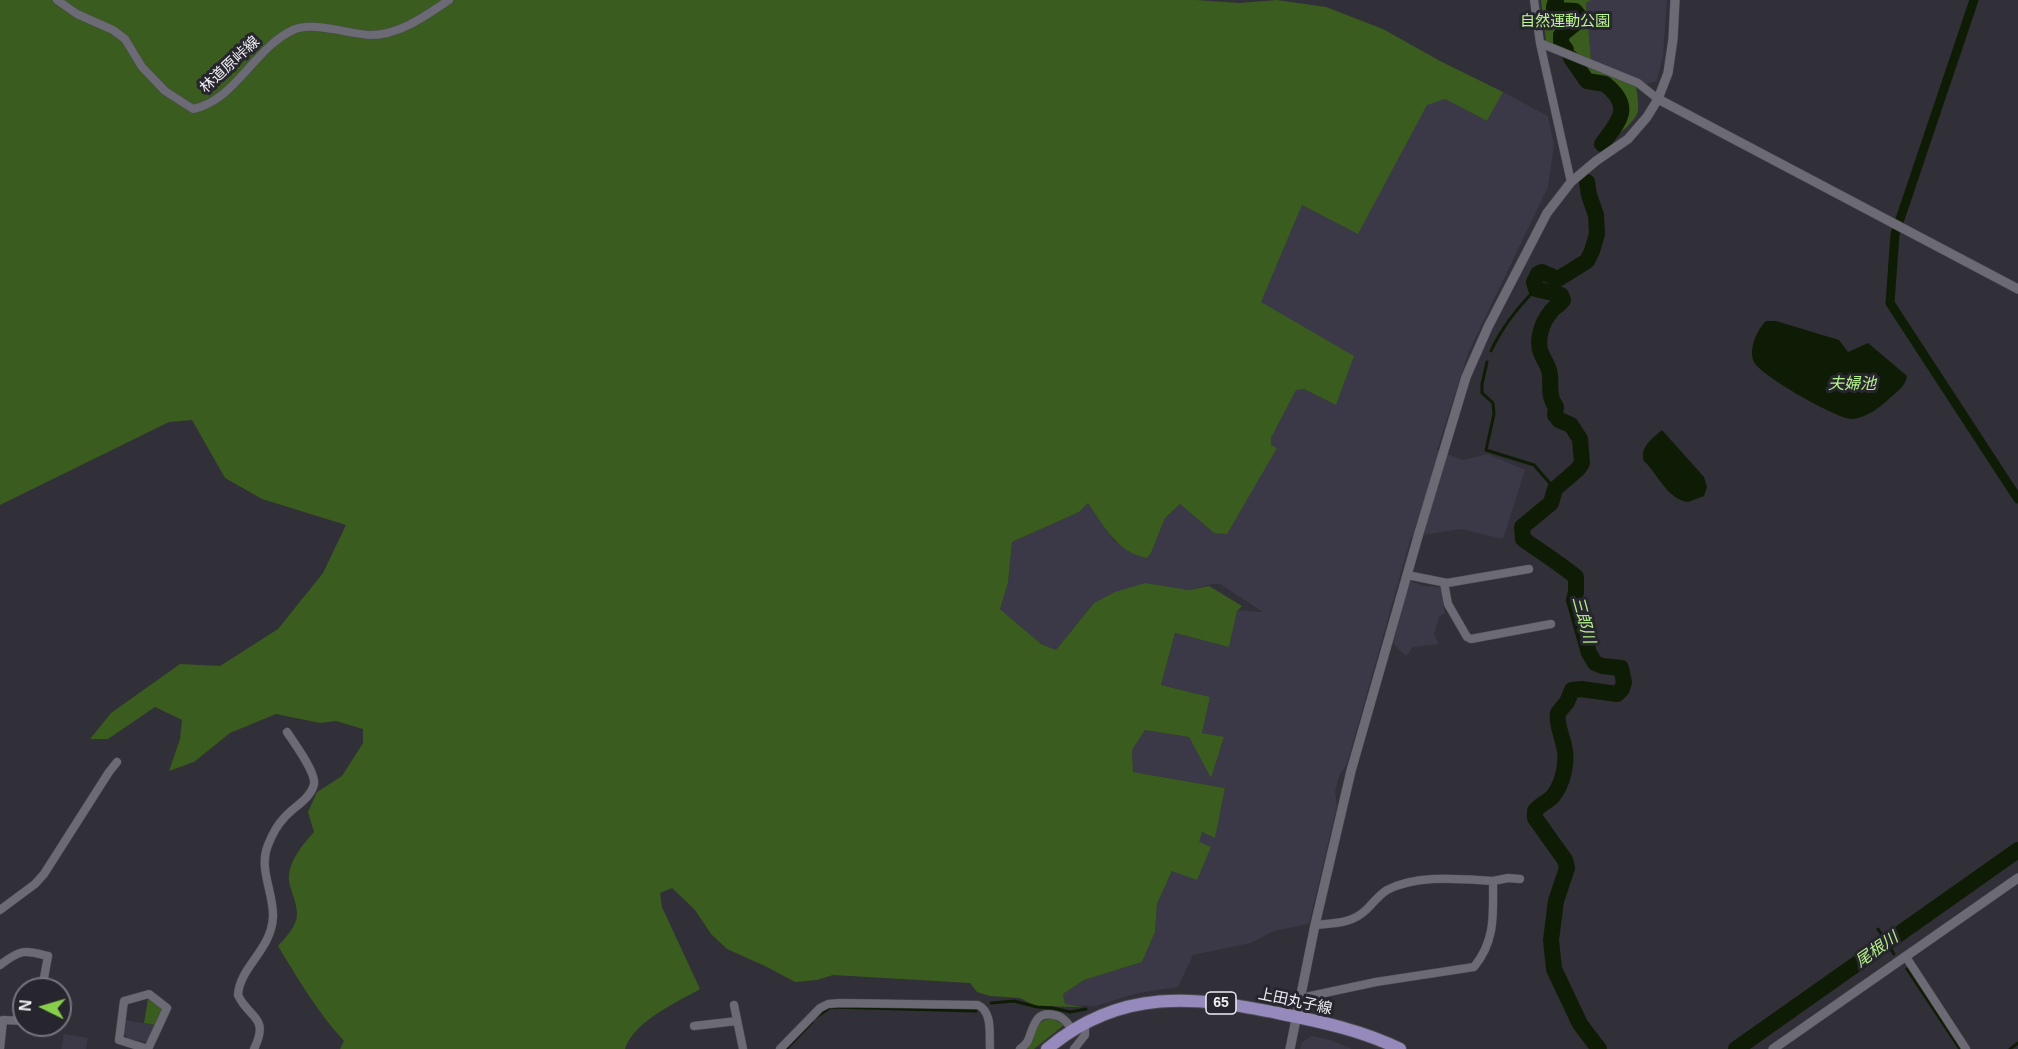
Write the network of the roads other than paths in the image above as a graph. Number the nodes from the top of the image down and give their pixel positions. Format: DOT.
graph roads {
  1 [pos="57,0"];
  2 [pos="449,0"];
  3 [pos="1534,0"];
  4 [pos="1676,0"];
  5 [pos="1540,43"];
  6 [pos="1658,99"];
  7 [pos="1571,182"];
  8 [pos="2018,289"];
  9 [pos="1529,569"];
  10 [pos="1407,575"];
  11 [pos="1444,582"];
  12 [pos="1551,624"];
  13 [pos="287,732"];
  14 [pos="117,762"];
  15 [pos="2018,878"];
  16 [pos="1520,879"];
  17 [pos="1493,881"];
  18 [pos="0,910"];
  19 [pos="1315,925"];
  20 [pos="1906,957"];
  21 [pos="0,965"];
  22 [pos="44,977"];
  23 [pos="1301,998"];
  24 [pos="734,1005"];
  25 [pos="1297,1017"];
  26 [pos="12,1020"];
  27 [pos="737,1022"];
  28 [pos="1085,1023"];
  29 [pos="694,1026"];
  30 [pos="1072,1030"];
  31 [pos="0,1049"];
  32 [pos="148,1049"];
  33 [pos="254,1049"];
  34 [pos="743,1049"];
  35 [pos="780,1049"];
  36 [pos="990,1049"];
  37 [pos="1020,1049"];
  38 [pos="1047,1049"];
  39 [pos="1074,1049"];
  40 [pos="1290,1049"];
  41 [pos="1400,1049"];
  42 [pos="1773,1049"];
  43 [pos="1966,1049"];
  1 -- 2 [label="street, 林道原峠線"];
  3 -- 5 [label="street"];
  4 -- 6 [label="street"];
  5 -- 6 [label="street"];
  5 -- 7 [label="street"];
  6 -- 7 [label="street"];
  6 -- 8 [label="street"];
  7 -- 10 [label="street"];
  9 -- 11 [label="street"];
  10 -- 11 [label="street"];
  10 -- 19 [label="street"];
  11 -- 12 [label="street"];
  13 -- 33 [label="street"];
  14 -- 18 [label="street"];
  15 -- 20 [label="street"];
  16 -- 17 [label="street"];
  17 -- 19 [label="street"];
  17 -- 23 [label="street"];
  19 -- 23 [label="street"];
  20 -- 42 [label="street"];
  20 -- 43 [label="street"];
  21 -- 22 [label="street"];
  23 -- 25 [label="street"];
  24 -- 27 [label="street"];
  25 -- 28 [label="main road, 上田丸子線 / 65"];
  25 -- 40 [label="street"];
  25 -- 41 [label="main road, 上田丸子線 / 65"];
  26 -- 31 [label="street"];
  27 -- 29 [label="street"];
  27 -- 34 [label="street"];
  28 -- 30 [label="main road, 上田丸子線 / 65"];
  28 -- 39 [label="street"];
  30 -- 37 [label="street"];
  30 -- 38 [label="main road, 上田丸子線 / 65"];
  32 -- 32 [label="street"];
  35 -- 36 [label="street"];
}
